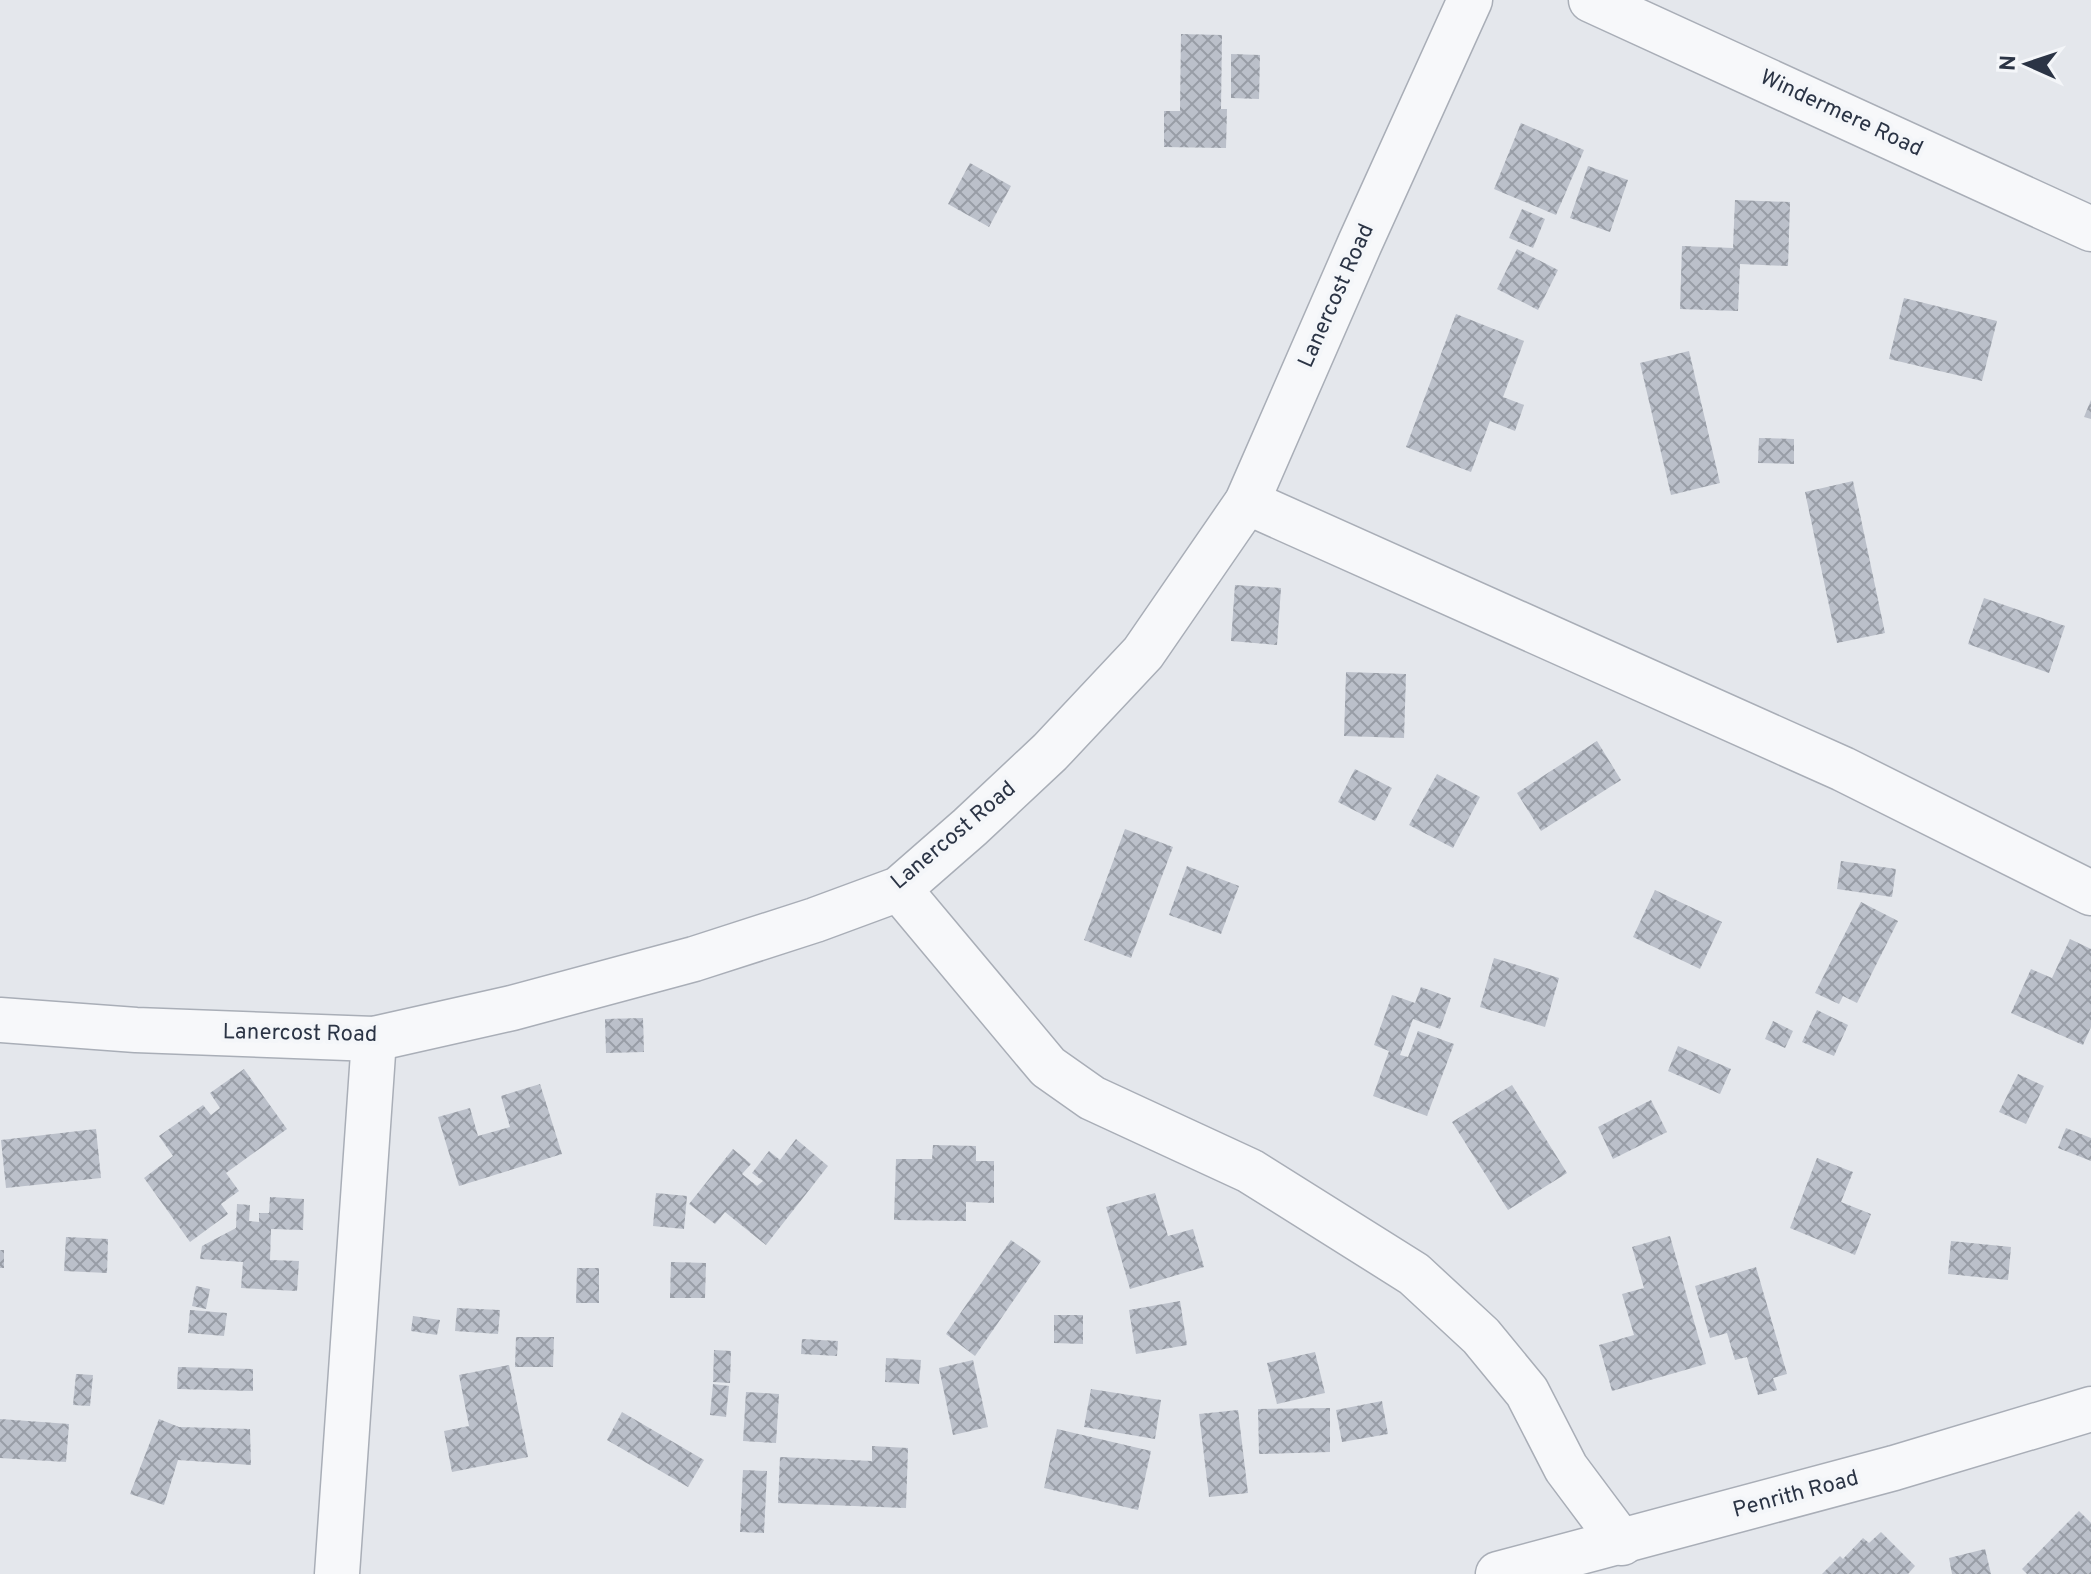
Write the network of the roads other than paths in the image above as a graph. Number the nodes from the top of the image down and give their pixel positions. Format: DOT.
graph roads {
  1 [pos="1470,0"];
  2 [pos="1591,0"];
  3 [pos="2091,229"];
  4 [pos="1247,502"];
  5 [pos="899,889"];
  6 [pos="2091,893"];
  7 [pos="0,1020"];
  8 [pos="374,1039"];
  9 [pos="2091,1409"];
  10 [pos="1622,1543"];
  11 [pos="337,1574"];
  12 [pos="1498,1574"];
  1 -- 4 [label="street, Lanercost Road"];
  2 -- 3 [label="street, Windermere Road"];
  4 -- 5 [label="street, Lanercost Road"];
  4 -- 6 [label="street"];
  5 -- 8 [label="street, Lanercost Road"];
  5 -- 10 [label="street"];
  7 -- 8 [label="street, Lanercost Road"];
  8 -- 11 [label="street"];
  9 -- 10 [label="street, Penrith Road"];
  10 -- 12 [label="street, Penrith Road"];
}
